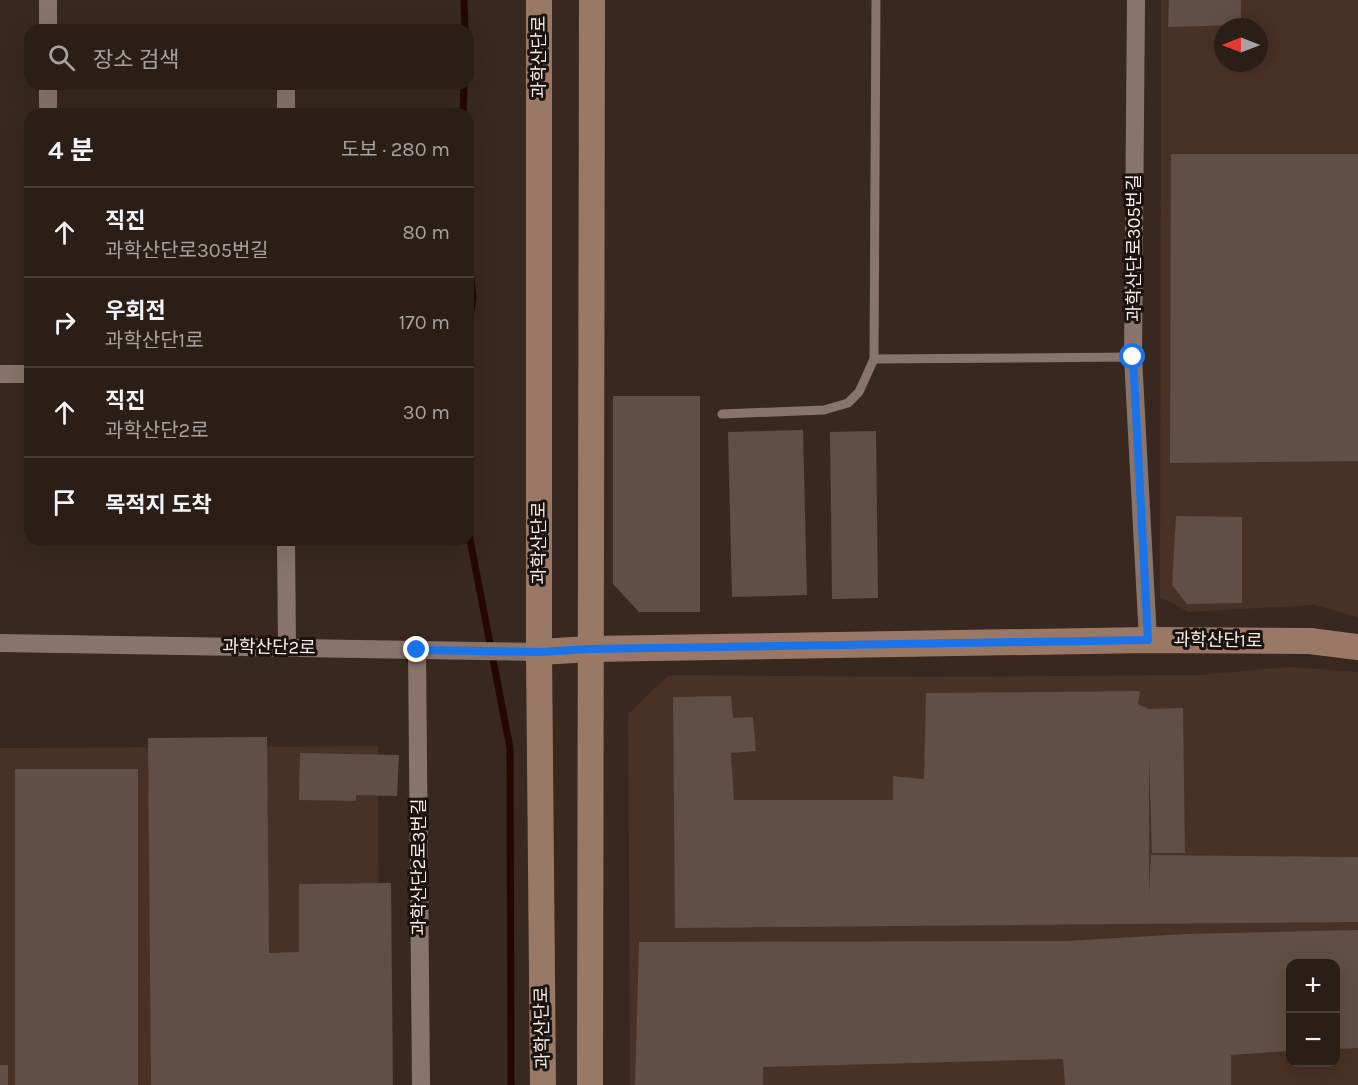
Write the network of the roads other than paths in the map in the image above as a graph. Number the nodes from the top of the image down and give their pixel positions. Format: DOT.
graph roads {
  1 [pos="48,0"];
  2 [pos="539,0"];
  3 [pos="592,0"];
  4 [pos="876,0"];
  5 [pos="1136,0"];
  6 [pos="48,24"];
  7 [pos="48,90"];
  8 [pos="286,90"];
  9 [pos="48,108"];
  10 [pos="286,108"];
  11 [pos="1133,357"];
  12 [pos="874,359"];
  13 [pos="0,374"];
  14 [pos="24,374"];
  15 [pos="723,414"];
  16 [pos="286,546"];
  17 [pos="1148,640"];
  18 [pos="0,643"];
  19 [pos="287,647"];
  20 [pos="1358,647"];
  21 [pos="591,649"];
  22 [pos="417,650"];
  23 [pos="539,652"];
  24 [pos="421,1085"];
  25 [pos="543,1085"];
  26 [pos="590,1085"];
  1 -- 6 [label="street"];
  2 -- 23 [label="main road, 과학산단로"];
  3 -- 21 [label="main road"];
  4 -- 12 [label="lane"];
  5 -- 11 [label="street, 과학산단로305번길"];
  7 -- 9 [label="street"];
  8 -- 10 [label="street"];
  11 -- 12 [label="lane"];
  11 -- 17 [label="street, 과학산단로305번길"];
  12 -- 15 [label="lane"];
  13 -- 14 [label="street"];
  16 -- 19 [label="street"];
  17 -- 20 [label="main road, 과학산단1로"];
  17 -- 21 [label="main road, 과학산단1로"];
  18 -- 19 [label="street, 과학산단2로"];
  19 -- 22 [label="street, 과학산단2로"];
  21 -- 23 [label="main road, 과학산단1로"];
  21 -- 26 [label="main road"];
  22 -- 23 [label="street, 과학산단2로"];
  22 -- 24 [label="street, 과학산단2로3번길"];
  23 -- 25 [label="main road, 과학산단로"];
}
